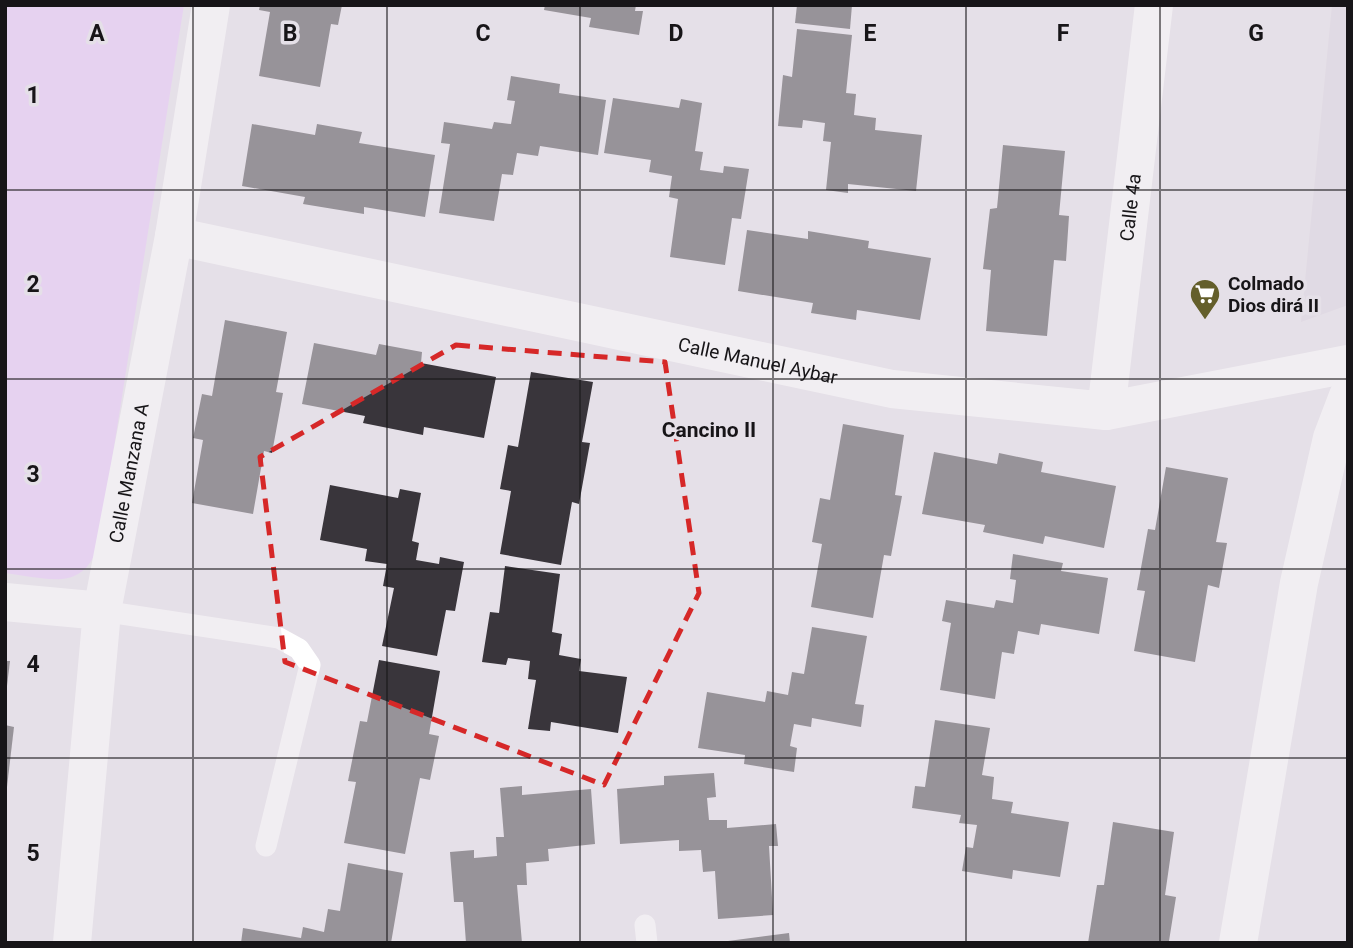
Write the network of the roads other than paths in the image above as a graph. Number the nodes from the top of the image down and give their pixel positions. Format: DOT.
graph roads {
  1 [pos="211,5"];
  2 [pos="1154,5"];
  3 [pos="174,236"];
  4 [pos="1348,364"];
  5 [pos="1348,396"];
  6 [pos="1106,411"];
  7 [pos="5,602"];
  8 [pos="102,611"];
  9 [pos="266,846"];
  10 [pos="72,943"];
  11 [pos="1238,943"];
  1 -- 3 [label="street, Calle Manzana A"];
  2 -- 6 [label="street, Calle 4a"];
  3 -- 6 [label="street, Calle Manuel Aybar"];
  3 -- 8 [label="street, Calle Manzana A"];
  4 -- 6 [label="street, Calle Manuel Aybar"];
  5 -- 11 [label="street"];
  7 -- 8 [label="street"];
  8 -- 9 [label="lane"];
  8 -- 10 [label="street, Calle Manzana A"];
}
